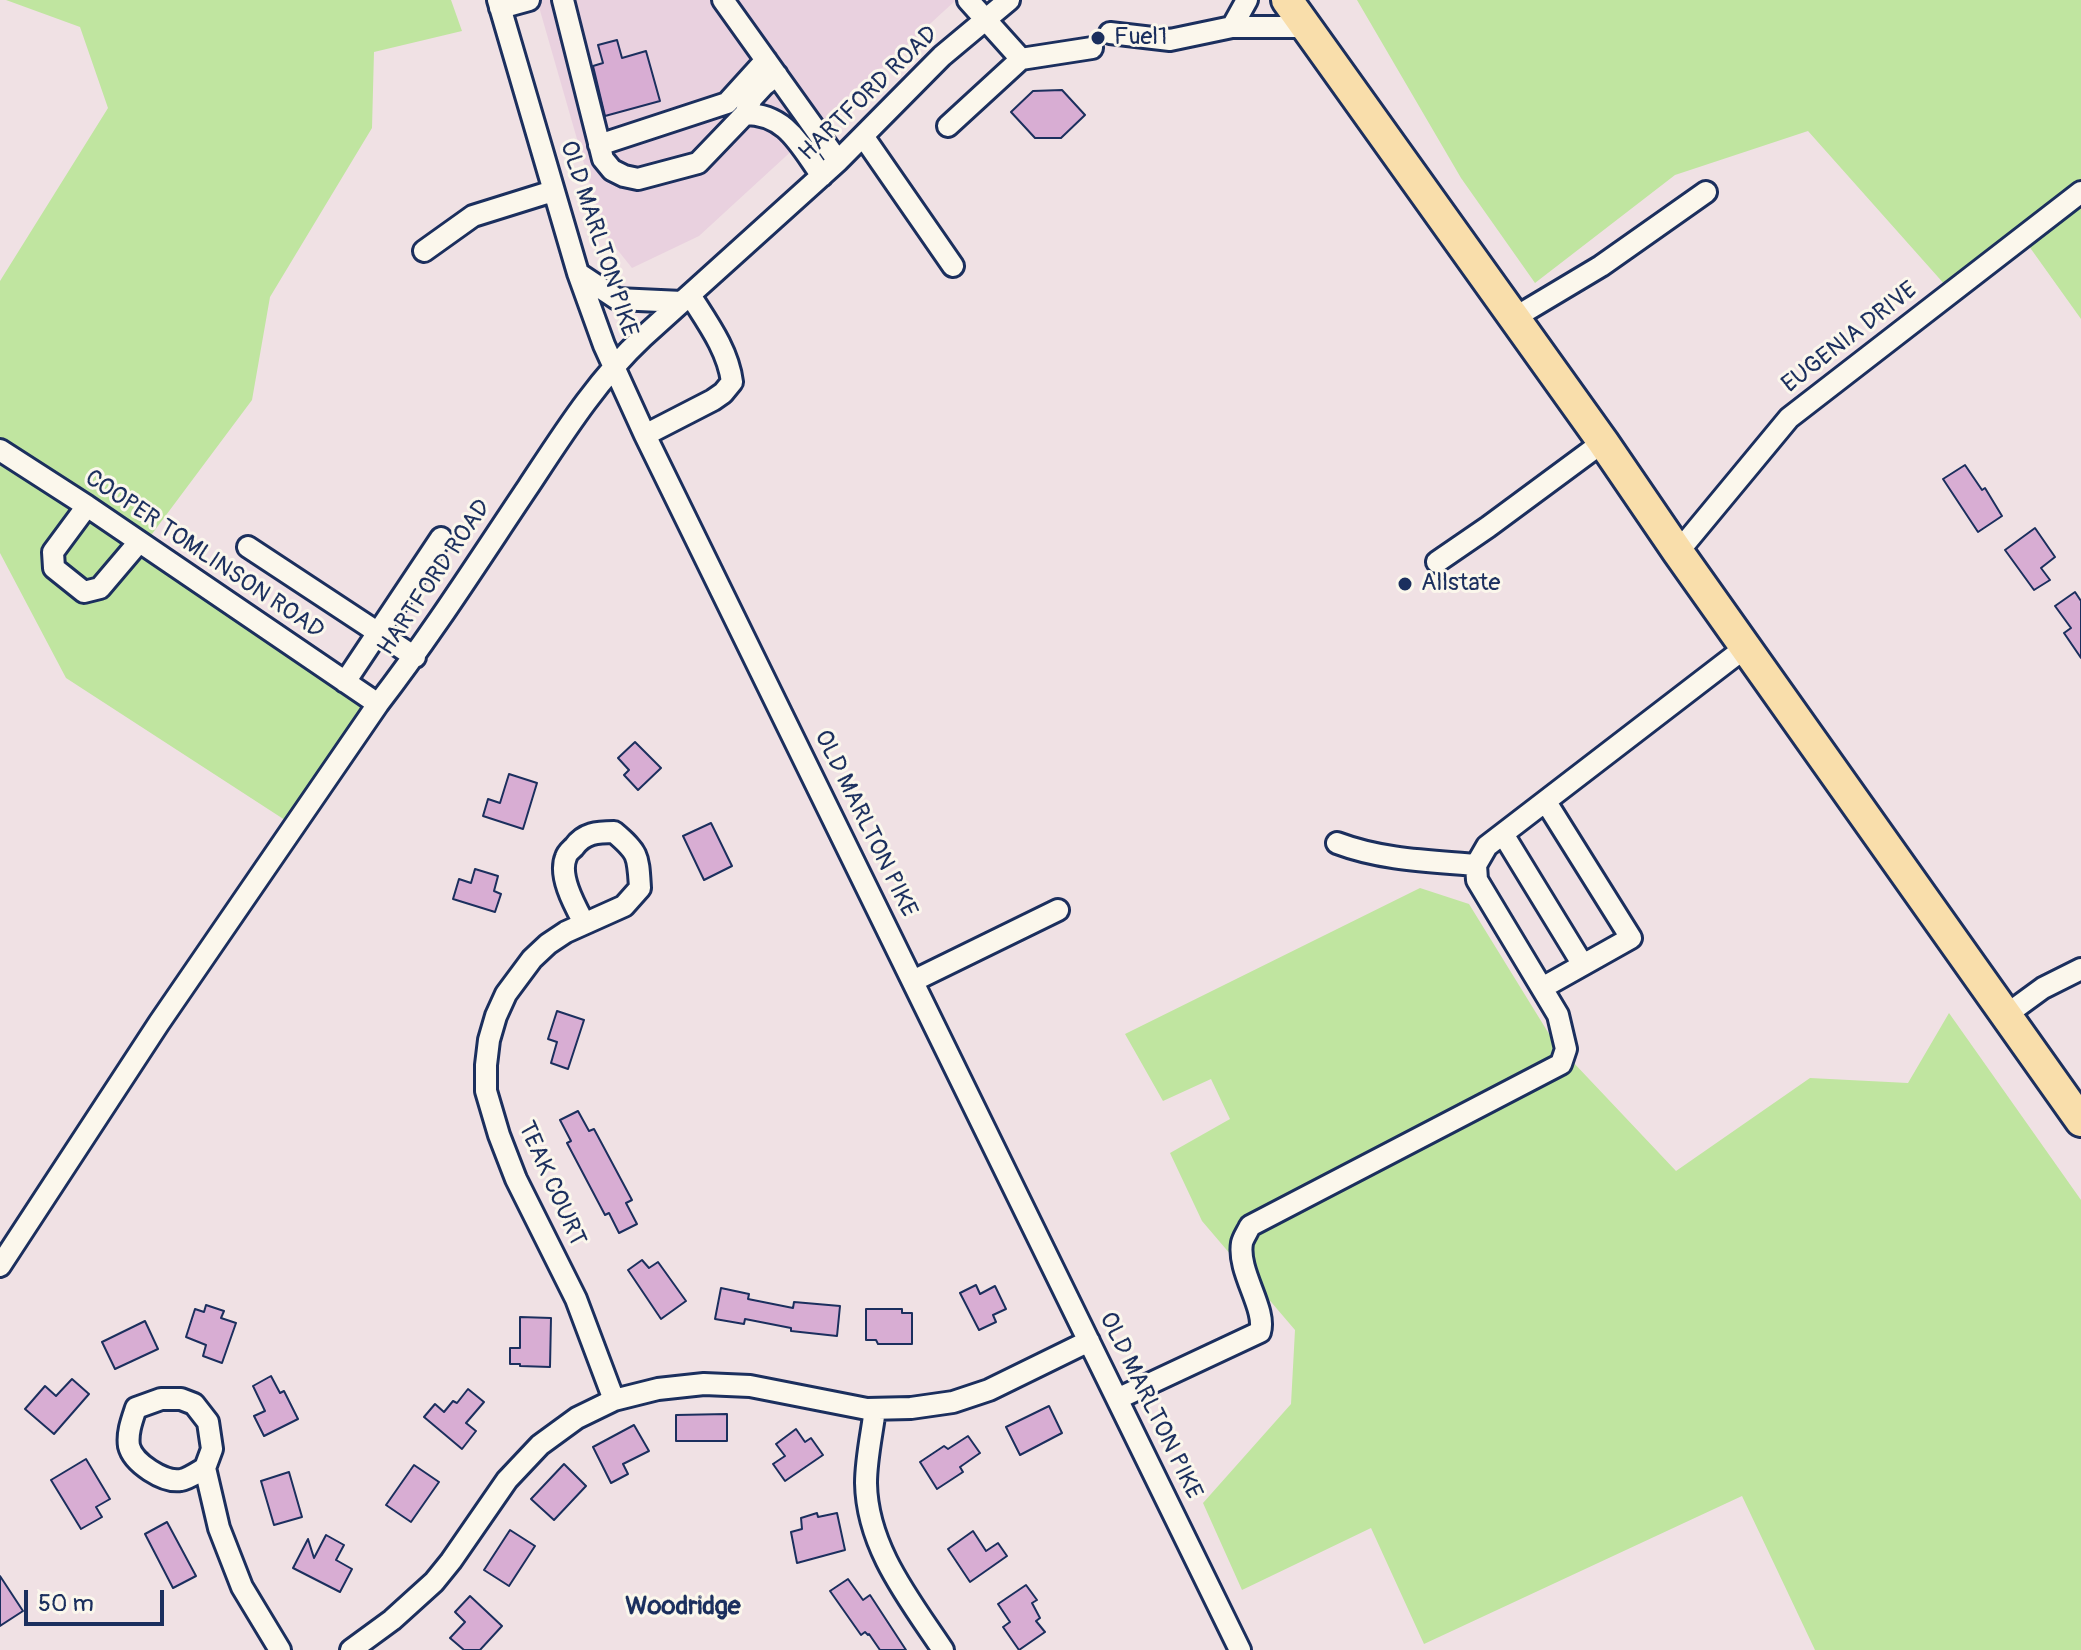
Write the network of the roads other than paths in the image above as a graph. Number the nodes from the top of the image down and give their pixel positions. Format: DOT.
graph roads {
  1 [pos="529,0"];
  2 [pos="563,0"];
  3 [pos="723,0"];
  4 [pos="968,0"];
  5 [pos="1009,0"];
  6 [pos="1247,0"];
  7 [pos="1287,0"];
  8 [pos="499,4"];
  9 [pos="986,20"];
  10 [pos="1232,27"];
  11 [pos="1306,27"];
  12 [pos="1110,33"];
  13 [pos="1092,48"];
  14 [pos="1021,59"];
  15 [pos="771,68"];
  16 [pos="727,103"];
  17 [pos="738,121"];
  18 [pos="948,126"];
  19 [pos="863,136"];
  20 [pos="599,145"];
  21 [pos="838,161"];
  22 [pos="822,176"];
  23 [pos="553,191"];
  24 [pos="1706,192"];
  25 [pos="2081,192"];
  26 [pos="424,251"];
  27 [pos="953,266"];
  28 [pos="578,273"];
  29 [pos="686,299"];
  30 [pos="1514,318"];
  31 [pos="613,366"];
  32 [pos="645,435"];
  33 [pos="1603,442"];
  34 [pos="0,450"];
  35 [pos="87,506"];
  36 [pos="441,538"];
  37 [pos="139,542"];
  38 [pos="248,547"];
  39 [pos="1678,552"];
  40 [pos="1437,562"];
  41 [pos="378,633"];
  42 [pos="1746,647"];
  43 [pos="415,657"];
  44 [pos="345,682"];
  45 [pos="378,704"];
  46 [pos="1546,802"];
  47 [pos="1503,834"];
  48 [pos="1337,843"];
  49 [pos="1476,865"];
  50 [pos="1058,910"];
  51 [pos="584,923"];
  52 [pos="1583,965"];
  53 [pos="2081,969"];
  54 [pos="913,981"];
  55 [pos="1542,988"];
  56 [pos="2006,1015"];
  57 [pos="2081,1121"];
  58 [pos="0,1266"];
  59 [pos="1089,1341"];
  60 [pos="1117,1399"];
  61 [pos="614,1400"];
  62 [pos="875,1409"];
  63 [pos="205,1468"];
  64 [pos="280,1650"];
  65 [pos="351,1650"];
  66 [pos="943,1650"];
  67 [pos="1240,1650"];
  1 -- 8 [label="street"];
  2 -- 20 [label="street"];
  3 -- 15 [label="street"];
  4 -- 9 [label="street"];
  5 -- 9 [label="street, HARTFORD ROAD"];
  6 -- 10 [label="street"];
  7 -- 11 [label="highway"];
  8 -- 23 [label="street, OLD MARLTON PIKE"];
  9 -- 14 [label="street"];
  9 -- 19 [label="street, HARTFORD ROAD"];
  10 -- 11 [label="street"];
  10 -- 12 [label="street"];
  11 -- 30 [label="highway"];
  13 -- 14 [label="street"];
  14 -- 18 [label="street"];
  15 -- 16 [label="street"];
  15 -- 17 [label="street"];
  15 -- 21 [label="street"];
  16 -- 17 [label="street"];
  16 -- 20 [label="street"];
  17 -- 20 [label="street"];
  17 -- 22 [label="street"];
  19 -- 21 [label="street, HARTFORD ROAD"];
  19 -- 27 [label="street"];
  21 -- 22 [label="street, HARTFORD ROAD"];
  22 -- 29 [label="street, HARTFORD ROAD"];
  23 -- 26 [label="street"];
  23 -- 28 [label="street, OLD MARLTON PIKE"];
  24 -- 30 [label="street"];
  25 -- 39 [label="street, EUGENIA DRIVE"];
  28 -- 29 [label="street"];
  28 -- 31 [label="street, OLD MARLTON PIKE"];
  29 -- 31 [label="street, HARTFORD ROAD"];
  29 -- 32 [label="street"];
  30 -- 33 [label="highway"];
  31 -- 32 [label="street, OLD MARLTON PIKE"];
  31 -- 43 [label="street, HARTFORD ROAD"];
  32 -- 54 [label="street, OLD MARLTON PIKE"];
  33 -- 39 [label="highway"];
  33 -- 40 [label="street"];
  34 -- 35 [label="street, COOPER TOMLINSON ROAD"];
  35 -- 37 [label="street, COOPER TOMLINSON ROAD"];
  35 -- 37 [label="street"];
  36 -- 41 [label="street"];
  37 -- 44 [label="street, COOPER TOMLINSON ROAD"];
  38 -- 41 [label="street"];
  39 -- 42 [label="highway"];
  41 -- 43 [label="street"];
  41 -- 44 [label="street"];
  42 -- 46 [label="street"];
  42 -- 56 [label="highway"];
  43 -- 45 [label="street, HARTFORD ROAD"];
  44 -- 45 [label="street, COOPER TOMLINSON ROAD"];
  45 -- 58 [label="street, HARTFORD ROAD"];
  46 -- 47 [label="street"];
  46 -- 52 [label="street"];
  47 -- 49 [label="street"];
  47 -- 52 [label="street"];
  48 -- 49 [label="street"];
  49 -- 55 [label="street"];
  50 -- 54 [label="street"];
  51 -- 51 [label="street, TEAK COURT"];
  51 -- 61 [label="street, TEAK COURT"];
  52 -- 55 [label="street"];
  53 -- 56 [label="street"];
  54 -- 59 [label="street, OLD MARLTON PIKE"];
  55 -- 60 [label="street"];
  56 -- 57 [label="highway"];
  59 -- 60 [label="street, OLD MARLTON PIKE"];
  59 -- 62 [label="street"];
  60 -- 67 [label="street, OLD MARLTON PIKE"];
  61 -- 62 [label="street"];
  61 -- 65 [label="street"];
  62 -- 66 [label="street"];
  63 -- 63 [label="street"];
  63 -- 64 [label="street"];
}
